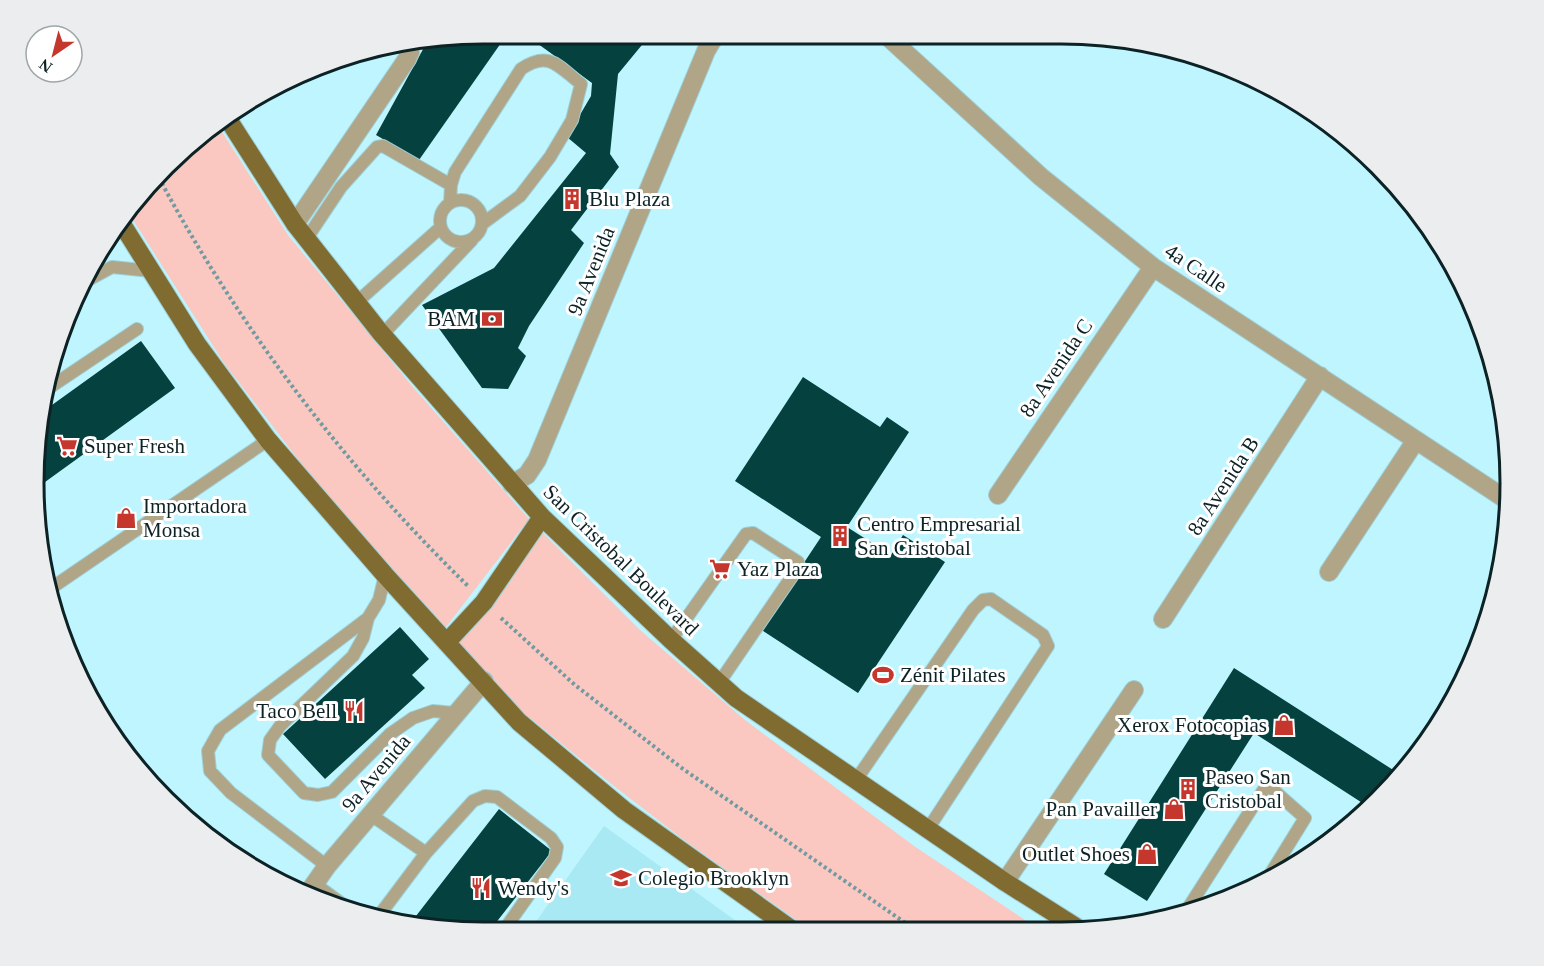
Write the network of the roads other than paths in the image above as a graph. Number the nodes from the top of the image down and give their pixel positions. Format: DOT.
graph roads {
  1 [pos="710,44"];
  2 [pos="896,44"];
  3 [pos="408,50"];
  4 [pos="231,123"];
  5 [pos="451,185"];
  6 [pos="450,203"];
  7 [pos="482,224"];
  8 [pos="441,227"];
  9 [pos="125,229"];
  10 [pos="301,231"];
  11 [pos="472,239"];
  12 [pos="1153,267"];
  13 [pos="151,270"];
  14 [pos="96,276"];
  15 [pos="357,302"];
  16 [pos="137,329"];
  17 [pos="382,335"];
  18 [pos="1320,376"];
  19 [pos="55,384"];
  20 [pos="268,440"];
  21 [pos="1416,440"];
  22 [pos="512,484"];
  23 [pos="998,495"];
  24 [pos="1500,495"];
  25 [pos="542,517"];
  26 [pos="1329,572"];
  27 [pos="385,574"];
  28 [pos="55,585"];
  29 [pos="368,618"];
  30 [pos="1162,619"];
  31 [pos="671,640"];
  32 [pos="447,642"];
  33 [pos="484,681"];
  34 [pos="719,683"];
  35 [pos="1134,690"];
  36 [pos="454,713"];
  37 [pos="856,780"];
  38 [pos="371,814"];
  39 [pos="928,829"];
  40 [pos="426,853"];
  41 [pos="327,866"];
  42 [pos="1275,867"];
  43 [pos="1005,882"];
  44 [pos="312,888"];
  45 [pos="1192,902"];
  46 [pos="383,911"];
  47 [pos="510,922"];
  48 [pos="781,922"];
  49 [pos="1068,922"];
  1 -- 22 [label="street, 9a Avenida"];
  2 -- 12 [label="street, 4a Calle"];
  3 -- 10 [label="street"];
  4 -- 10 [label="main road, San Cristobal Boulevard"];
  5 -- 6 [label="lane"];
  5 -- 7 [label="lane"];
  5 -- 10 [label="lane"];
  6 -- 7 [label="lane"];
  6 -- 8 [label="lane"];
  7 -- 11 [label="lane"];
  8 -- 11 [label="lane"];
  8 -- 15 [label="lane"];
  9 -- 13 [label="main road"];
  10 -- 15 [label="main road, San Cristobal Boulevard"];
  11 -- 17 [label="lane"];
  12 -- 18 [label="street, 4a Calle"];
  12 -- 23 [label="street, 8a Avenida C"];
  13 -- 14 [label="lane"];
  13 -- 20 [label="main road"];
  15 -- 17 [label="main road, San Cristobal Boulevard"];
  16 -- 19 [label="lane"];
  17 -- 22 [label="main road, San Cristobal Boulevard"];
  18 -- 21 [label="street, 4a Calle"];
  18 -- 30 [label="street, 8a Avenida B"];
  20 -- 27 [label="main road"];
  20 -- 28 [label="lane"];
  21 -- 24 [label="street, 4a Calle"];
  21 -- 26 [label="street"];
  22 -- 25 [label="main road, San Cristobal Boulevard"];
  25 -- 31 [label="main road, San Cristobal Boulevard"];
  25 -- 32 [label="main road"];
  27 -- 29 [label="lane"];
  27 -- 32 [label="main road"];
  29 -- 36 [label="lane"];
  29 -- 41 [label="lane"];
  31 -- 34 [label="main road, San Cristobal Boulevard"];
  31 -- 34 [label="lane"];
  32 -- 33 [label="main road"];
  33 -- 36 [label="street, 9a Avenida"];
  33 -- 48 [label="main road"];
  34 -- 37 [label="main road, San Cristobal Boulevard"];
  35 -- 43 [label="street"];
  36 -- 38 [label="street, 9a Avenida"];
  37 -- 39 [label="main road, San Cristobal Boulevard"];
  37 -- 39 [label="lane"];
  38 -- 40 [label="lane"];
  38 -- 41 [label="street, 9a Avenida"];
  39 -- 43 [label="main road, San Cristobal Boulevard"];
  40 -- 46 [label="lane"];
  40 -- 47 [label="lane"];
  41 -- 44 [label="street, 9a Avenida"];
  42 -- 45 [label="lane"];
  43 -- 49 [label="main road, San Cristobal Boulevard"];
}
